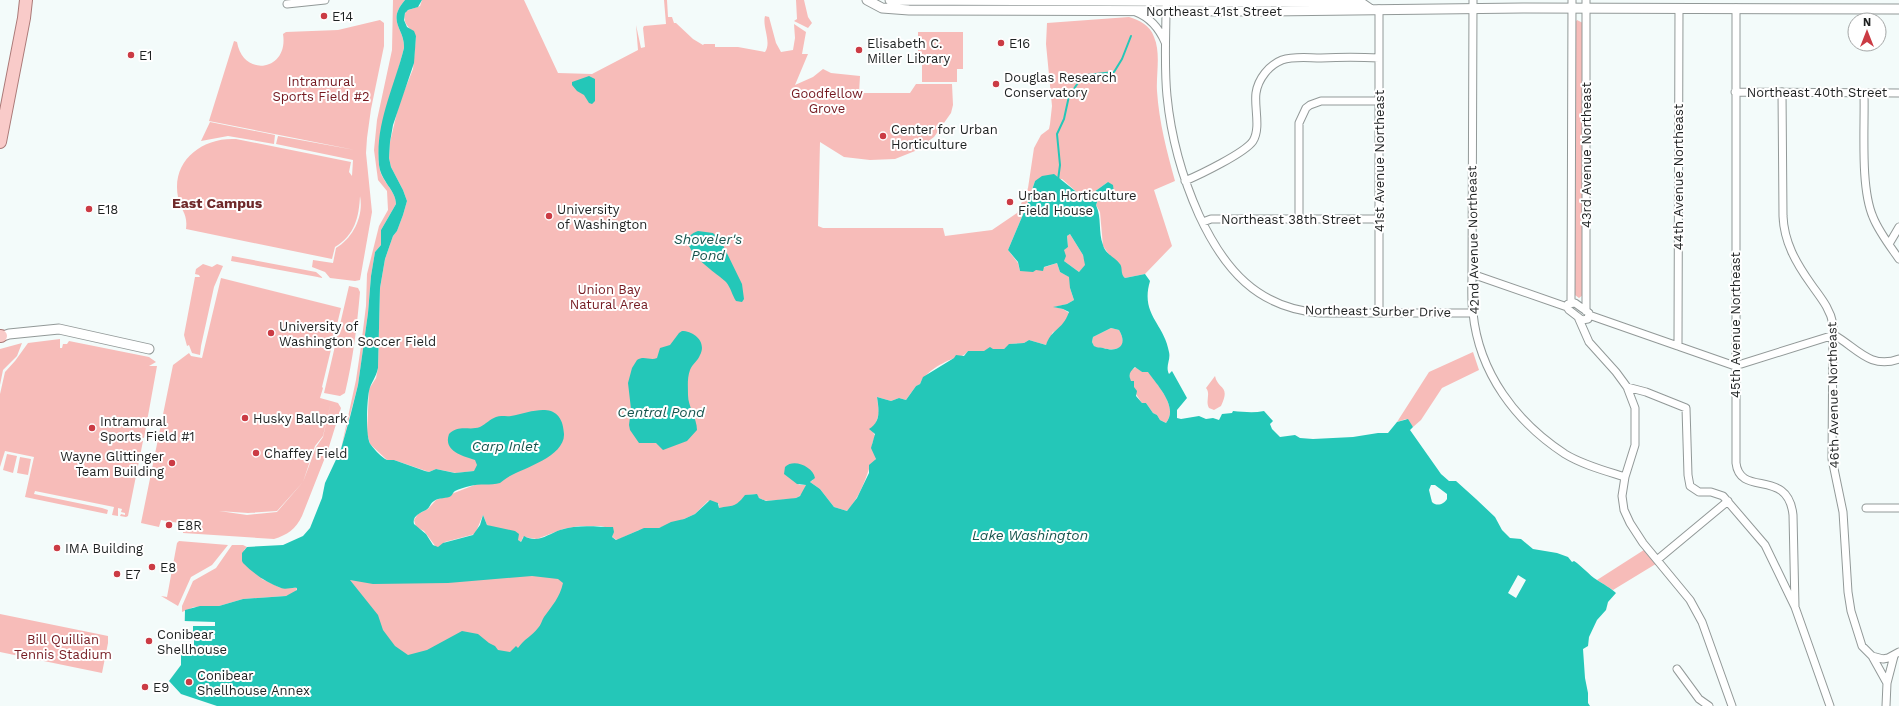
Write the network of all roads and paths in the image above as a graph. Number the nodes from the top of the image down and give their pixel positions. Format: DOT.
graph roads {
  1 [pos="26,0"];
  2 [pos="31,0"];
  3 [pos="325,0"];
  4 [pos="867,0"];
  5 [pos="890,0"];
  6 [pos="1166,1"];
  7 [pos="287,4"];
  8 [pos="967,4"];
  9 [pos="1046,4"];
  10 [pos="1473,4"];
  11 [pos="1572,4"];
  12 [pos="1586,4"];
  13 [pos="1678,8"];
  14 [pos="1736,8"];
  15 [pos="1375,9"];
  16 [pos="1899,9"];
  17 [pos="1134,11"];
  18 [pos="1166,11"];
  19 [pos="24,18"];
  20 [pos="1166,46"];
  21 [pos="1379,58"];
  22 [pos="1735,92"];
  23 [pos="1782,92"];
  24 [pos="1864,93"];
  25 [pos="1899,93"];
  26 [pos="1380,101"];
  27 [pos="0,142"];
  28 [pos="1185,181"];
  29 [pos="1299,218"];
  30 [pos="1379,218"];
  31 [pos="1203,222"];
  32 [pos="1899,227"];
  33 [pos="1889,244"];
  34 [pos="1899,259"];
  35 [pos="1472,274"];
  36 [pos="1569,305"];
  37 [pos="1379,313"];
  38 [pos="1473,313"];
  39 [pos="1588,313"];
  40 [pos="1578,317"];
  41 [pos="1834,335"];
  42 [pos="0,336"];
  43 [pos="1678,346"];
  44 [pos="149,349"];
  45 [pos="1899,359"];
  46 [pos="1735,366"];
  47 [pos="1627,387"];
  48 [pos="1625,477"];
  49 [pos="1728,501"];
  50 [pos="1866,508"];
  51 [pos="1899,508"];
  52 [pos="1657,560"];
  53 [pos="1795,607"];
  54 [pos="1897,654"];
  55 [pos="1872,656"];
  56 [pos="1677,670"];
  57 [pos="1887,683"];
  58 [pos="1709,706"];
  59 [pos="1732,706"];
  60 [pos="1830,706"];
  61 [pos="1886,706"];
  1 -- 19 [label="main road"];
  2 -- 19 [label="main road"];
  3 -- 7 [label="street"];
  4 -- 8 [label="street, Northeast 41st Street"];
  5 -- 8 [label="street, Northeast 41st Street"];
  6 -- 9 [label="street, Northeast 41st Street"];
  6 -- 15 [label="street, Northeast 41st Street"];
  6 -- 18 [label="street, Northeast Surber Drive"];
  8 -- 9 [label="street, Northeast 41st Street"];
  9 -- 17 [label="street, Northeast 41st Street"];
  10 -- 11 [label="street, Northeast 41st Street"];
  10 -- 15 [label="street, Northeast 41st Street"];
  10 -- 35 [label="street, 42nd Avenue Northeast"];
  11 -- 12 [label="street, Northeast 41st Street"];
  11 -- 36 [label="street, 43rd Avenue Northeast"];
  12 -- 13 [label="street, Northeast 41st Street"];
  12 -- 39 [label="street, 43rd Avenue Northeast"];
  13 -- 14 [label="street, Northeast 41st Street"];
  13 -- 43 [label="street, 44th Avenue Northeast"];
  14 -- 16 [label="street, Northeast 41st Street"];
  14 -- 22 [label="street, 45th Avenue Northeast"];
  15 -- 18 [label="street, Northeast 41st Street"];
  15 -- 21 [label="street, 41st Avenue Northeast"];
  17 -- 18 [label="street, Northeast 41st Street"];
  17 -- 20 [label="street"];
  18 -- 20 [label="street, Northeast Surber Drive"];
  19 -- 27 [label="main road"];
  20 -- 28 [label="street, Northeast Surber Drive"];
  21 -- 26 [label="street, 41st Avenue Northeast"];
  21 -- 28 [label="street"];
  22 -- 23 [label="street, Northeast 40th Street"];
  22 -- 46 [label="street, 45th Avenue Northeast"];
  23 -- 24 [label="street, Northeast 40th Street"];
  23 -- 41 [label="street, 46th Avenue Northeast"];
  24 -- 25 [label="street, Northeast 40th Street"];
  24 -- 33 [label="street"];
  26 -- 29 [label="street"];
  26 -- 30 [label="street, 41st Avenue Northeast"];
  28 -- 31 [label="street, Northeast Surber Drive"];
  29 -- 30 [label="street, Northeast 38th Street"];
  29 -- 31 [label="street, Northeast 38th Street"];
  30 -- 37 [label="street, 41st Avenue Northeast"];
  31 -- 37 [label="street, Northeast Surber Drive"];
  32 -- 33 [label="street"];
  33 -- 34 [label="street"];
  35 -- 36 [label="street"];
  35 -- 38 [label="street, 42nd Avenue Northeast"];
  36 -- 39 [label="street"];
  36 -- 40 [label="street"];
  37 -- 38 [label="street, Northeast Surber Drive"];
  38 -- 48 [label="street, 42nd Avenue Northeast"];
  39 -- 40 [label="street"];
  39 -- 43 [label="street"];
  40 -- 47 [label="street"];
  41 -- 45 [label="street"];
  41 -- 46 [label="street"];
  41 -- 55 [label="street, 46th Avenue Northeast"];
  42 -- 44 [label="street"];
  43 -- 46 [label="street"];
  46 -- 53 [label="street, 45th Avenue Northeast"];
  47 -- 48 [label="street"];
  47 -- 49 [label="street"];
  48 -- 52 [label="street"];
  49 -- 52 [label="street"];
  49 -- 53 [label="street"];
  50 -- 51 [label="street"];
  52 -- 59 [label="street"];
  53 -- 60 [label="street"];
  54 -- 55 [label="street"];
  54 -- 57 [label="street"];
  55 -- 57 [label="street, 46th Avenue Northeast"];
  56 -- 58 [label="street"];
  57 -- 61 [label="street"];
}
